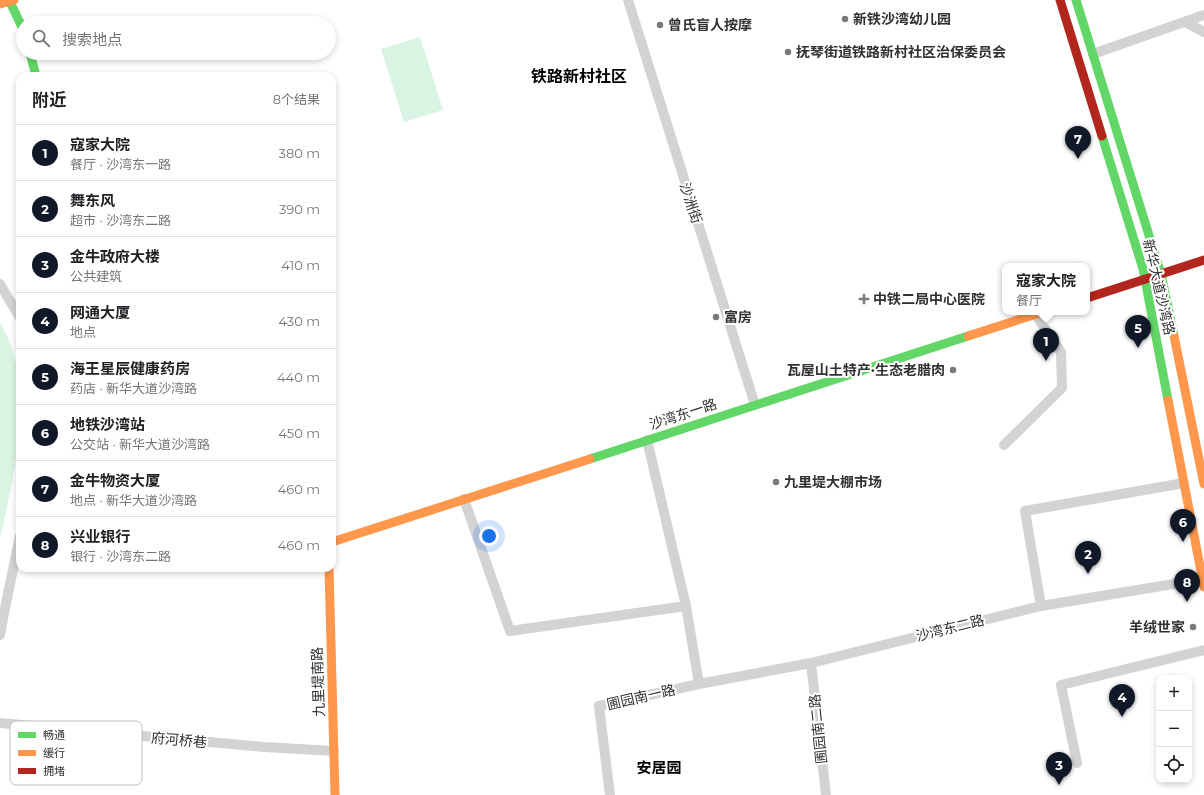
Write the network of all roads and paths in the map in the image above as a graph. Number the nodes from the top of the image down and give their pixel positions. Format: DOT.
graph roads {
  1 [pos="11,0"];
  2 [pos="628,0"];
  3 [pos="1060,0"];
  4 [pos="1076,0"];
  5 [pos="0,4"];
  6 [pos="1204,15"];
  7 [pos="18,16"];
  8 [pos="1185,22"];
  9 [pos="1204,32"];
  10 [pos="1093,54"];
  11 [pos="32,60"];
  12 [pos="35,72"];
  13 [pos="1204,260"];
  14 [pos="1161,274"];
  15 [pos="1145,279"];
  16 [pos="0,284"];
  17 [pos="1090,297"];
  18 [pos="16,311"];
  19 [pos="1033,315"];
  20 [pos="1040,315"];
  21 [pos="756,405"];
  22 [pos="647,440"];
  23 [pos="1004,445"];
  24 [pos="1184,484"];
  25 [pos="1204,484"];
  26 [pos="464,499"];
  27 [pos="336,541"];
  28 [pos="16,555"];
  29 [pos="329,572"];
  30 [pos="1203,582"];
  31 [pos="686,606"];
  32 [pos="1041,606"];
  33 [pos="0,635"];
  34 [pos="1204,650"];
  35 [pos="811,663"];
  36 [pos="699,684"];
  37 [pos="0,723"];
  38 [pos="10,724"];
  39 [pos="142,736"];
  40 [pos="334,751"];
  41 [pos="1077,763"];
  42 [pos="335,795"];
  43 [pos="610,795"];
  44 [pos="826,795"];
  1 -- 5 [label="street"];
  1 -- 7 [label="street"];
  2 -- 21 [label="street, 沙洲街"];
  3 -- 15 [label="street, 新华大道沙湾路"];
  4 -- 10 [label="street, 新华大道沙湾路"];
  6 -- 8 [label="street"];
  8 -- 9 [label="street"];
  8 -- 10 [label="street"];
  10 -- 14 [label="street, 新华大道沙湾路"];
  11 -- 12 [label="street"];
  13 -- 14 [label="street"];
  14 -- 15 [label="street"];
  14 -- 25 [label="street, 新华大道沙湾路"];
  15 -- 17 [label="street"];
  15 -- 24 [label="street, 新华大道沙湾路"];
  16 -- 18 [label="street"];
  19 -- 21 [label="street, 沙湾东一路"];
  20 -- 23 [label="street"];
  21 -- 22 [label="street, 沙湾东一路"];
  22 -- 26 [label="street, 沙湾东一路"];
  22 -- 31 [label="street"];
  24 -- 30 [label="street, 新华大道沙湾路"];
  24 -- 32 [label="street"];
  26 -- 27 [label="street, 沙湾东一路"];
  26 -- 31 [label="street"];
  28 -- 33 [label="street"];
  29 -- 40 [label="street, 九里堤南路"];
  30 -- 32 [label="street, 沙湾东二路"];
  31 -- 36 [label="street"];
  32 -- 35 [label="street, 沙湾东二路"];
  34 -- 41 [label="street"];
  35 -- 36 [label="street, 沙湾东二路"];
  35 -- 44 [label="street, 圃园南二路"];
  36 -- 43 [label="street, 圃园南一路"];
  37 -- 38 [label="street, 府河桥巷"];
  39 -- 40 [label="street, 府河桥巷"];
  40 -- 42 [label="street, 九里堤南路"];
}
